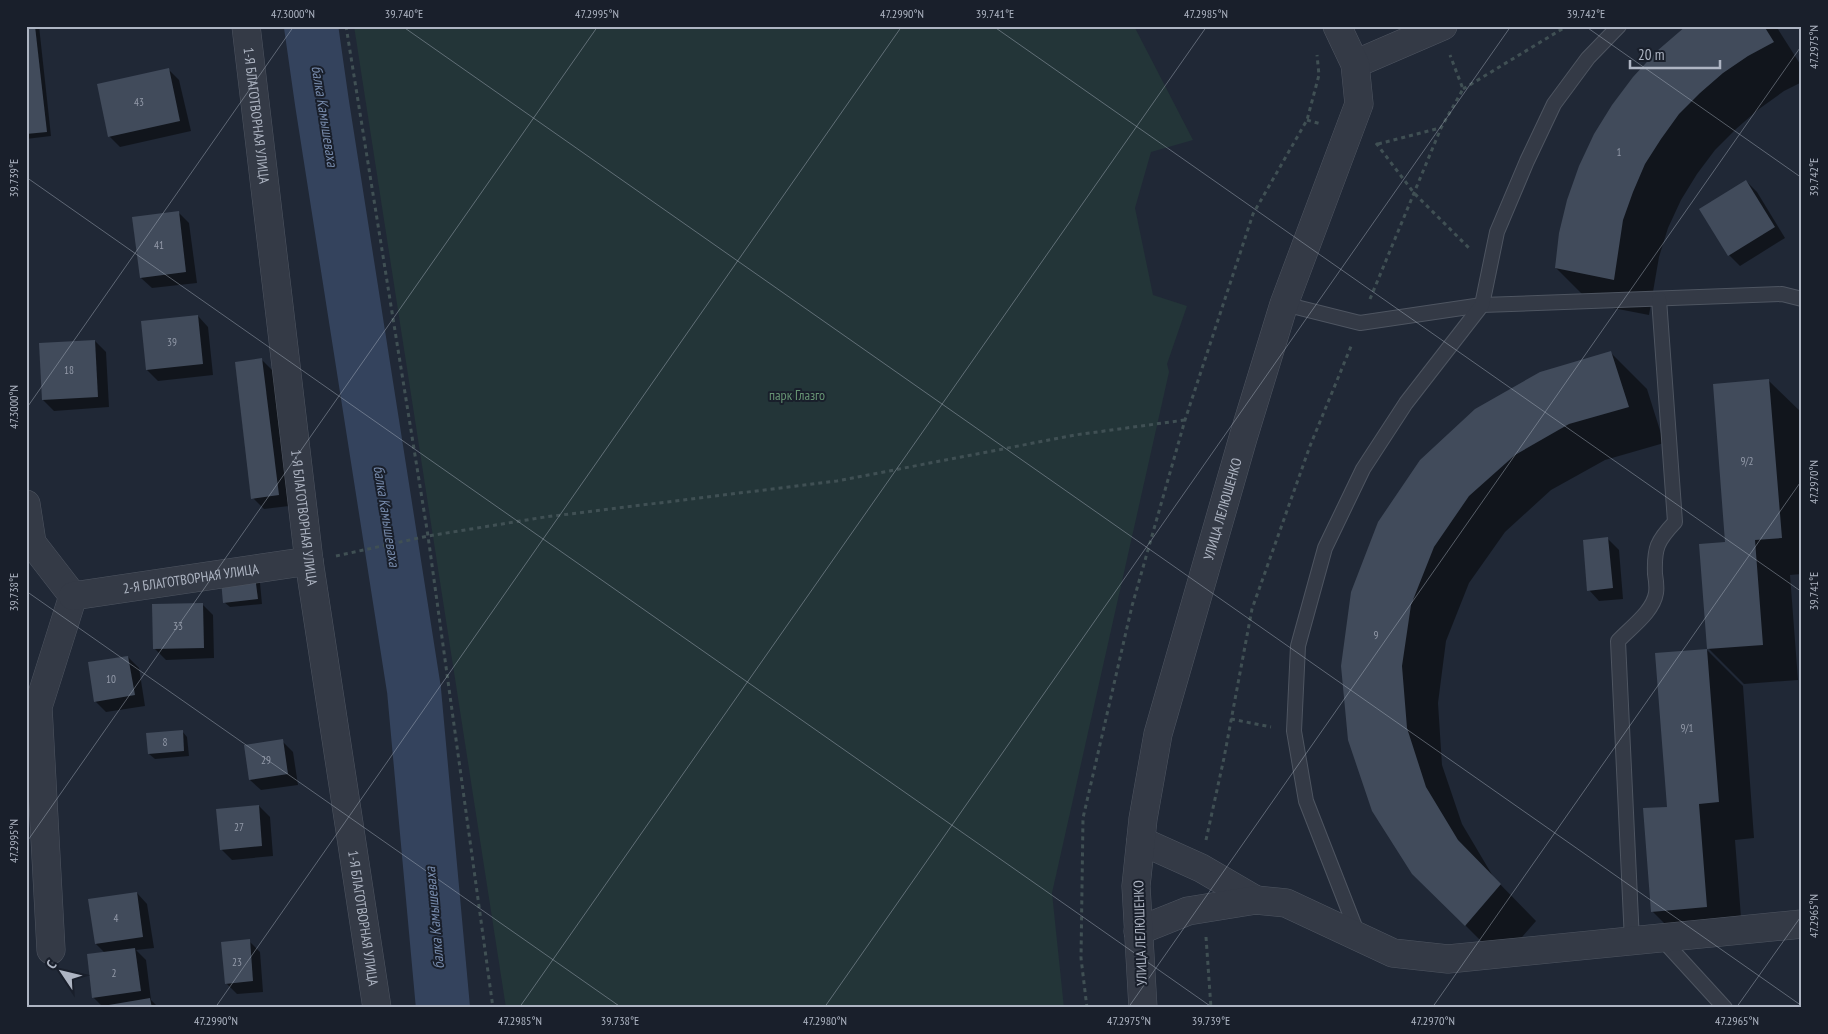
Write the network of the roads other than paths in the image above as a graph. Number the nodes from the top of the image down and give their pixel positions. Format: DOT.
graph roads {
  1 [pos="246,26"];
  2 [pos="1336,26"];
  3 [pos="1619,26"];
  4 [pos="1442,27"];
  5 [pos="1355,64"];
  6 [pos="1659,299"];
  7 [pos="1802,299"];
  8 [pos="1284,304"];
  9 [pos="1482,305"];
  10 [pos="26,504"];
  11 [pos="309,561"];
  12 [pos="72,596"];
  13 [pos="1141,841"];
  14 [pos="1256,900"];
  15 [pos="1802,924"];
  16 [pos="1138,932"];
  17 [pos="1359,937"];
  18 [pos="1661,938"];
  19 [pos="1632,941"];
  20 [pos="51,950"];
  21 [pos="377,1008"];
  22 [pos="1143,1008"];
  23 [pos="1725,1008"];
  1 -- 11 [label="street, 1-Я БЛАГОТВОРНАЯ УЛИЦА"];
  2 -- 5 [label="street, УЛИЦА ЛЕЛЮШЕНКО"];
  3 -- 9 [label="lane"];
  4 -- 5 [label="street"];
  5 -- 8 [label="street, УЛИЦА ЛЕЛЮШЕНКО"];
  6 -- 7 [label="lane"];
  6 -- 9 [label="lane"];
  6 -- 19 [label="lane"];
  8 -- 9 [label="lane"];
  8 -- 13 [label="street, УЛИЦА ЛЕЛЮШЕНКО"];
  9 -- 17 [label="lane"];
  10 -- 12 [label="street"];
  11 -- 12 [label="street, 2-Я БЛАГОТВОРНАЯ УЛИЦА"];
  11 -- 21 [label="street, 1-Я БЛАГОТВОРНАЯ УЛИЦА"];
  12 -- 20 [label="street"];
  13 -- 14 [label="street"];
  13 -- 16 [label="street, УЛИЦА ЛЕЛЮШЕНКО"];
  14 -- 16 [label="street"];
  14 -- 17 [label="street"];
  15 -- 18 [label="street"];
  16 -- 22 [label="street, УЛИЦА ЛЕЛЮШЕНКО"];
  17 -- 19 [label="street"];
  18 -- 19 [label="street"];
  18 -- 23 [label="lane"];
}
